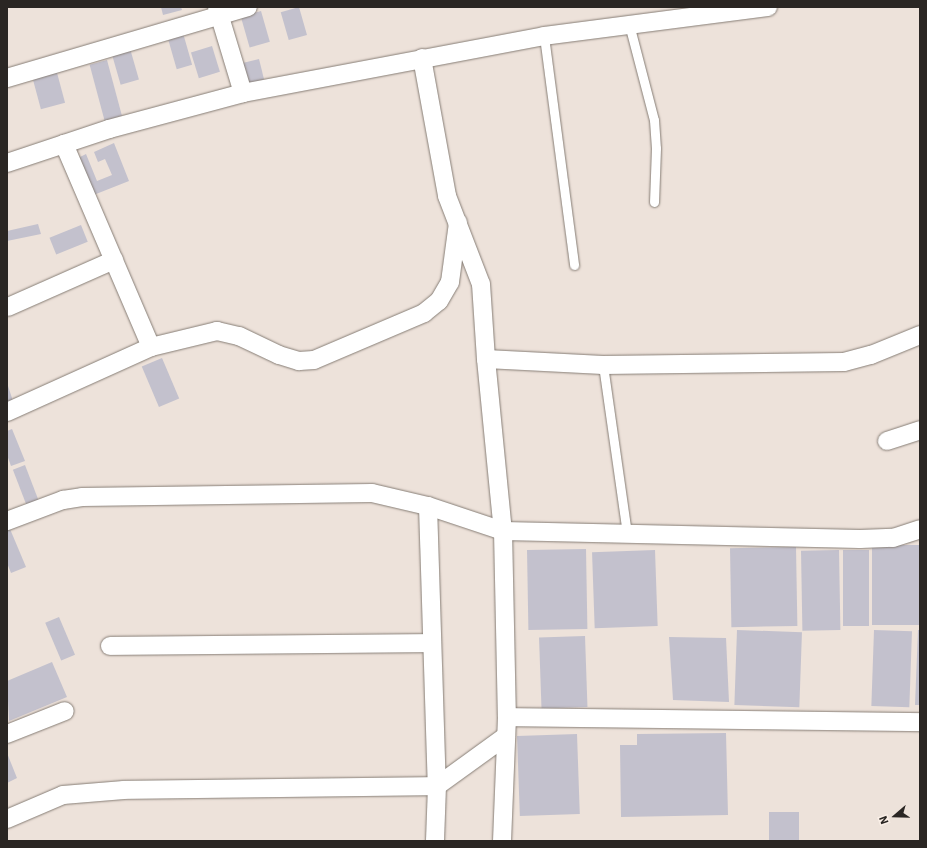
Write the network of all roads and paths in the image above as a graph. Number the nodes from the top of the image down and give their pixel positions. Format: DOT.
graph roads {
  1 [pos="248,7"];
  2 [pos="768,7"];
  3 [pos="218,11"];
  4 [pos="629,24"];
  5 [pos="544,36"];
  6 [pos="422,58"];
  7 [pos="7,78"];
  8 [pos="243,93"];
  9 [pos="64,144"];
  10 [pos="7,163"];
  11 [pos="654,202"];
  12 [pos="458,222"];
  13 [pos="114,260"];
  14 [pos="574,265"];
  15 [pos="7,306"];
  16 [pos="920,335"];
  17 [pos="151,346"];
  18 [pos="486,359"];
  19 [pos="604,365"];
  20 [pos="7,412"];
  21 [pos="920,430"];
  22 [pos="887,441"];
  23 [pos="428,506"];
  24 [pos="7,521"];
  25 [pos="920,529"];
  26 [pos="503,531"];
  27 [pos="626,533"];
  28 [pos="431,643"];
  29 [pos="110,646"];
  30 [pos="65,712"];
  31 [pos="507,717"];
  32 [pos="920,722"];
  33 [pos="7,734"];
  34 [pos="506,736"];
  35 [pos="437,786"];
  36 [pos="7,819"];
  37 [pos="435,841"];
  38 [pos="502,841"];
  1 -- 3 [label="street"];
  2 -- 4 [label="street"];
  3 -- 7 [label="street"];
  3 -- 8 [label="street"];
  4 -- 5 [label="street"];
  4 -- 11 [label="lane"];
  5 -- 6 [label="street"];
  5 -- 14 [label="lane"];
  6 -- 8 [label="street"];
  6 -- 12 [label="street"];
  8 -- 9 [label="street"];
  9 -- 10 [label="street"];
  9 -- 13 [label="street"];
  12 -- 17 [label="street"];
  12 -- 18 [label="street"];
  13 -- 15 [label="street"];
  13 -- 17 [label="street"];
  16 -- 19 [label="street"];
  17 -- 20 [label="street"];
  18 -- 19 [label="street"];
  18 -- 26 [label="street"];
  19 -- 27 [label="lane"];
  21 -- 22 [label="street"];
  23 -- 24 [label="street"];
  23 -- 26 [label="street"];
  23 -- 28 [label="street"];
  25 -- 27 [label="street"];
  26 -- 27 [label="street"];
  26 -- 31 [label="street"];
  28 -- 29 [label="street"];
  28 -- 35 [label="street"];
  30 -- 33 [label="street"];
  31 -- 32 [label="street"];
  31 -- 34 [label="street"];
  34 -- 35 [label="street"];
  34 -- 38 [label="street"];
  35 -- 36 [label="street"];
  35 -- 37 [label="street"];
}
